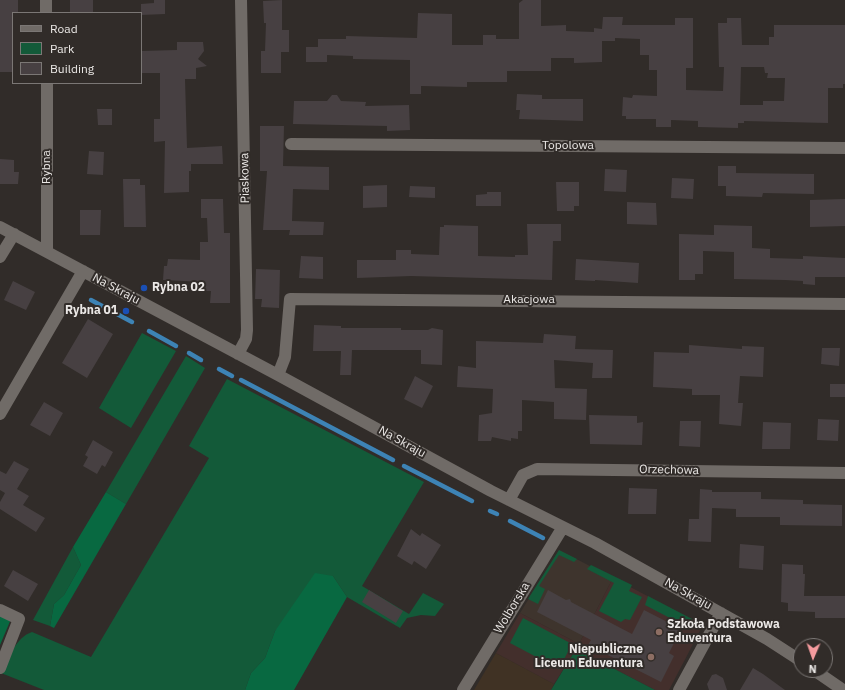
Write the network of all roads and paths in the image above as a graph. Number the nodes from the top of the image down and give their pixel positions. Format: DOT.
graph roads {
  1 [pos="46,0"];
  2 [pos="242,0"];
  3 [pos="46,12"];
  4 [pos="47,84"];
  5 [pos="291,144"];
  6 [pos="845,148"];
  7 [pos="0,227"];
  8 [pos="14,234"];
  9 [pos="47,252"];
  10 [pos="0,257"];
  11 [pos="83,271"];
  12 [pos="845,304"];
  13 [pos="238,354"];
  14 [pos="278,375"];
  15 [pos="0,414"];
  16 [pos="845,473"];
  17 [pos="509,500"];
  18 [pos="563,527"];
  19 [pos="0,610"];
  20 [pos="721,613"];
  21 [pos="793,656"];
  22 [pos="0,668"];
  23 [pos="826,678"];
  24 [pos="463,690"];
  25 [pos="679,690"];
  26 [pos="843,690"];
  1 -- 3 [label="street"];
  2 -- 13 [label="street, Piaskowa"];
  4 -- 9 [label="street, Rybna"];
  5 -- 6 [label="street, Topolowa"];
  7 -- 8 [label="street, Na Skraju"];
  8 -- 9 [label="street, Na Skraju"];
  8 -- 10 [label="street"];
  9 -- 11 [label="street, Na Skraju"];
  11 -- 13 [label="street, Na Skraju"];
  11 -- 15 [label="street"];
  12 -- 14 [label="street, Akacjowa"];
  13 -- 14 [label="street, Na Skraju"];
  14 -- 17 [label="street, Na Skraju"];
  16 -- 17 [label="street, Orzechowa"];
  17 -- 18 [label="street, Na Skraju"];
  18 -- 20 [label="street, Na Skraju"];
  18 -- 24 [label="street, Wolborska"];
  19 -- 22 [label="street"];
  20 -- 21 [label="street, Na Skraju"];
  20 -- 25 [label="street"];
  23 -- 26 [label="street"];
}
